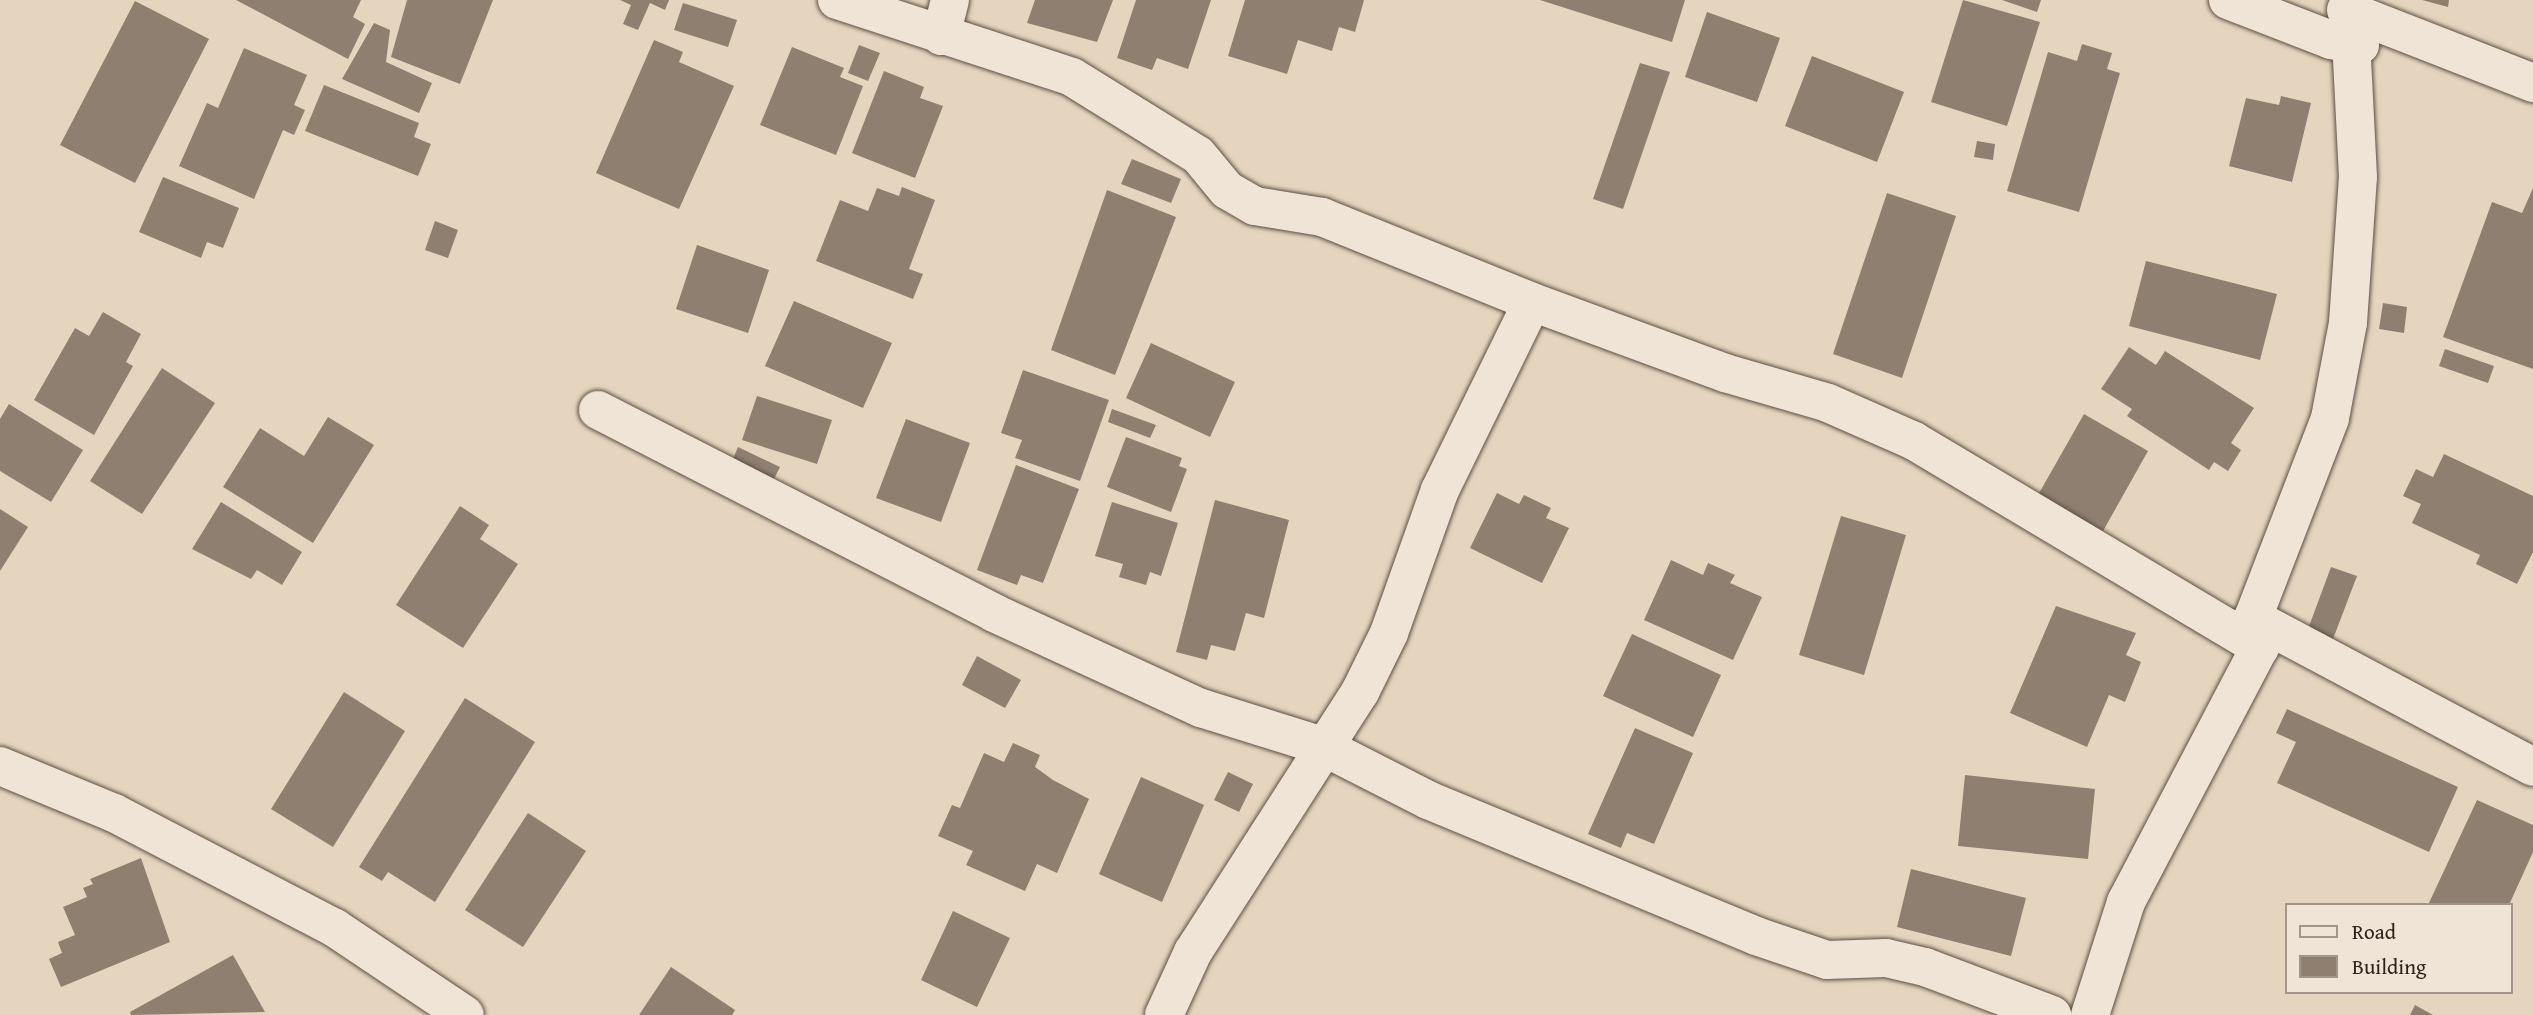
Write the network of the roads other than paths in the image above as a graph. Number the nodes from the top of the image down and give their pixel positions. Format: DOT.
graph roads {
  1 [pos="838,0"];
  2 [pos="950,0"];
  3 [pos="2228,0"];
  4 [pos="2347,5"];
  5 [pos="941,36"];
  6 [pos="2533,83"];
  7 [pos="1532,302"];
  8 [pos="598,410"];
  9 [pos="2257,632"];
  10 [pos="1322,747"];
  11 [pos="0,766"];
  12 [pos="2533,767"];
  13 [pos="465,1015"];
  14 [pos="1164,1015"];
  15 [pos="2052,1015"];
  16 [pos="2090,1015"];
  1 -- 5 [label="street"];
  2 -- 5 [label="street"];
  3 -- 4 [label="street"];
  4 -- 6 [label="street"];
  4 -- 9 [label="street"];
  5 -- 7 [label="street"];
  7 -- 9 [label="street"];
  7 -- 10 [label="street"];
  8 -- 10 [label="street"];
  9 -- 12 [label="street"];
  9 -- 16 [label="street"];
  10 -- 14 [label="street"];
  10 -- 15 [label="street"];
  11 -- 13 [label="street"];
}
